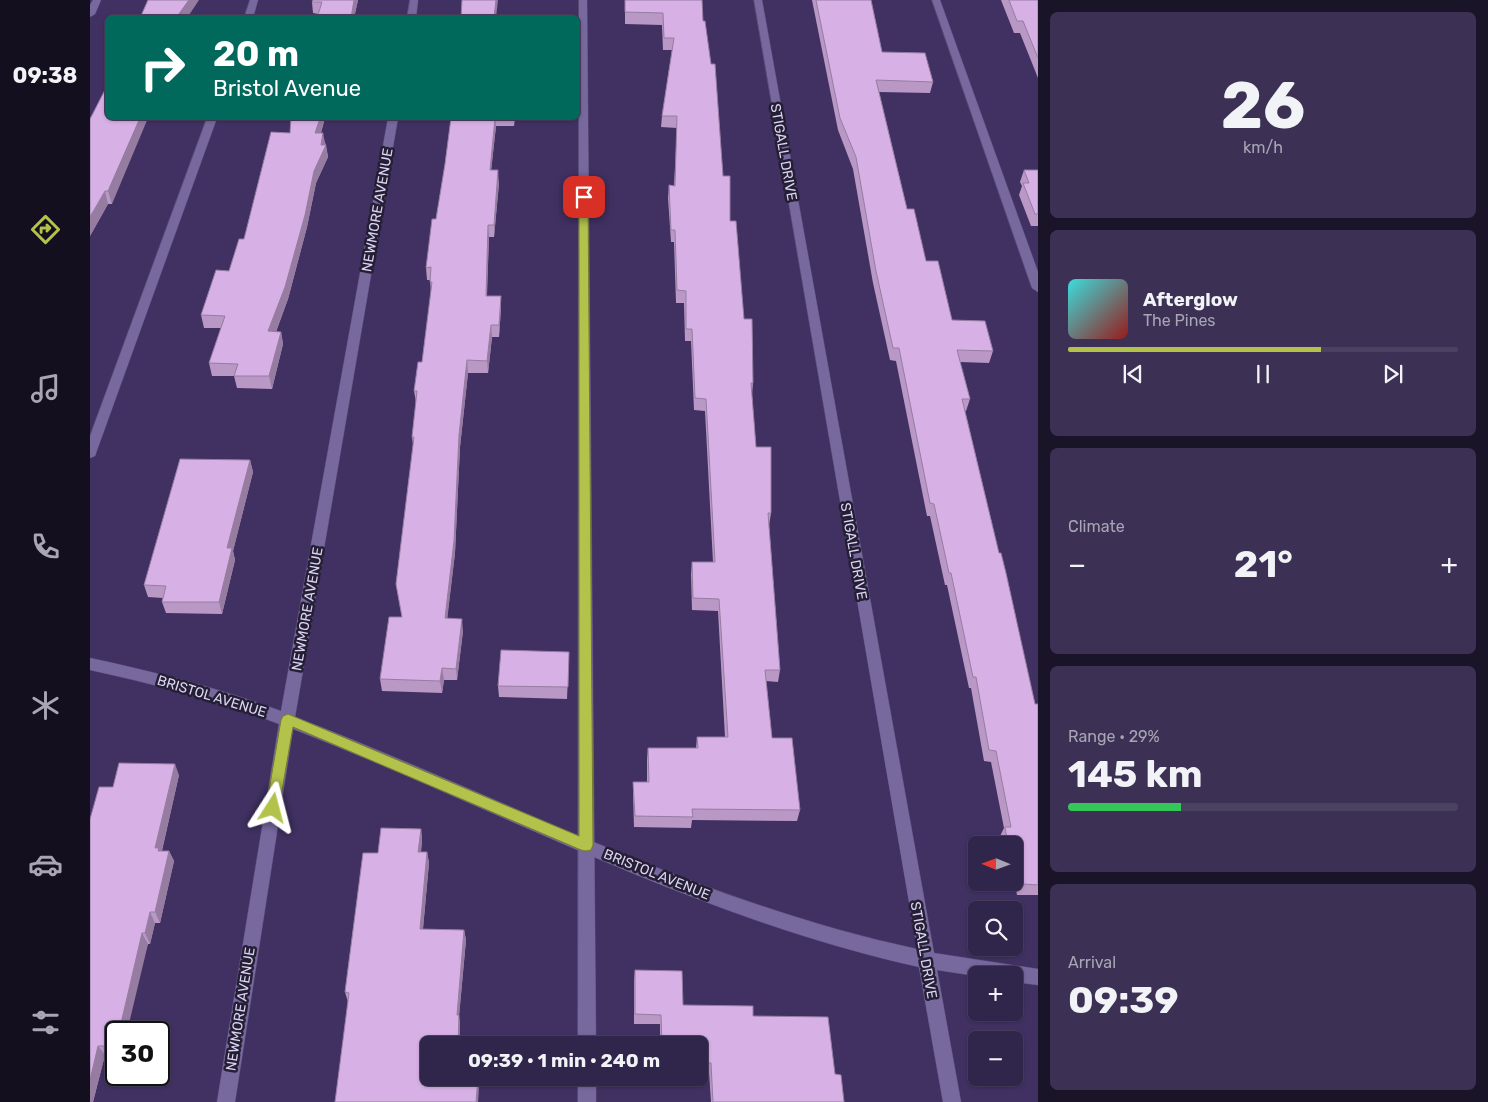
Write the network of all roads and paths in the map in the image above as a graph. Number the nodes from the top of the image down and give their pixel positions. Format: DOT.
graph roads {
  1 [pos="97,0"];
  2 [pos="254,0"];
  3 [pos="414,0"];
  4 [pos="583,0"];
  5 [pos="758,0"];
  6 [pos="936,0"];
  7 [pos="90,14"];
  8 [pos="249,15"];
  9 [pos="411,15"];
  10 [pos="211,120"];
  11 [pos="393,120"];
  12 [pos="1038,288"];
  13 [pos="90,453"];
  14 [pos="90,664"];
  15 [pos="288,720"];
  16 [pos="586,845"];
  17 [pos="927,960"];
  18 [pos="1038,977"];
  19 [pos="587,1036"];
  20 [pos="587,1086"];
  21 [pos="226,1102"];
  22 [pos="587,1102"];
  23 [pos="952,1102"];
  1 -- 7 [label="street"];
  2 -- 8 [label="street"];
  3 -- 9 [label="street"];
  4 -- 16 [label="street"];
  5 -- 17 [label="street, STIGALL DRIVE"];
  6 -- 12 [label="street"];
  10 -- 13 [label="street"];
  11 -- 15 [label="street, NEWMORE AVENUE"];
  14 -- 15 [label="street, BRISTOL AVENUE"];
  15 -- 16 [label="street, BRISTOL AVENUE"];
  15 -- 21 [label="street, NEWMORE AVENUE"];
  16 -- 17 [label="street, BRISTOL AVENUE"];
  16 -- 19 [label="street"];
  17 -- 18 [label="street, BRISTOL AVENUE"];
  17 -- 23 [label="street, STIGALL DRIVE"];
  20 -- 22 [label="street"];
}
